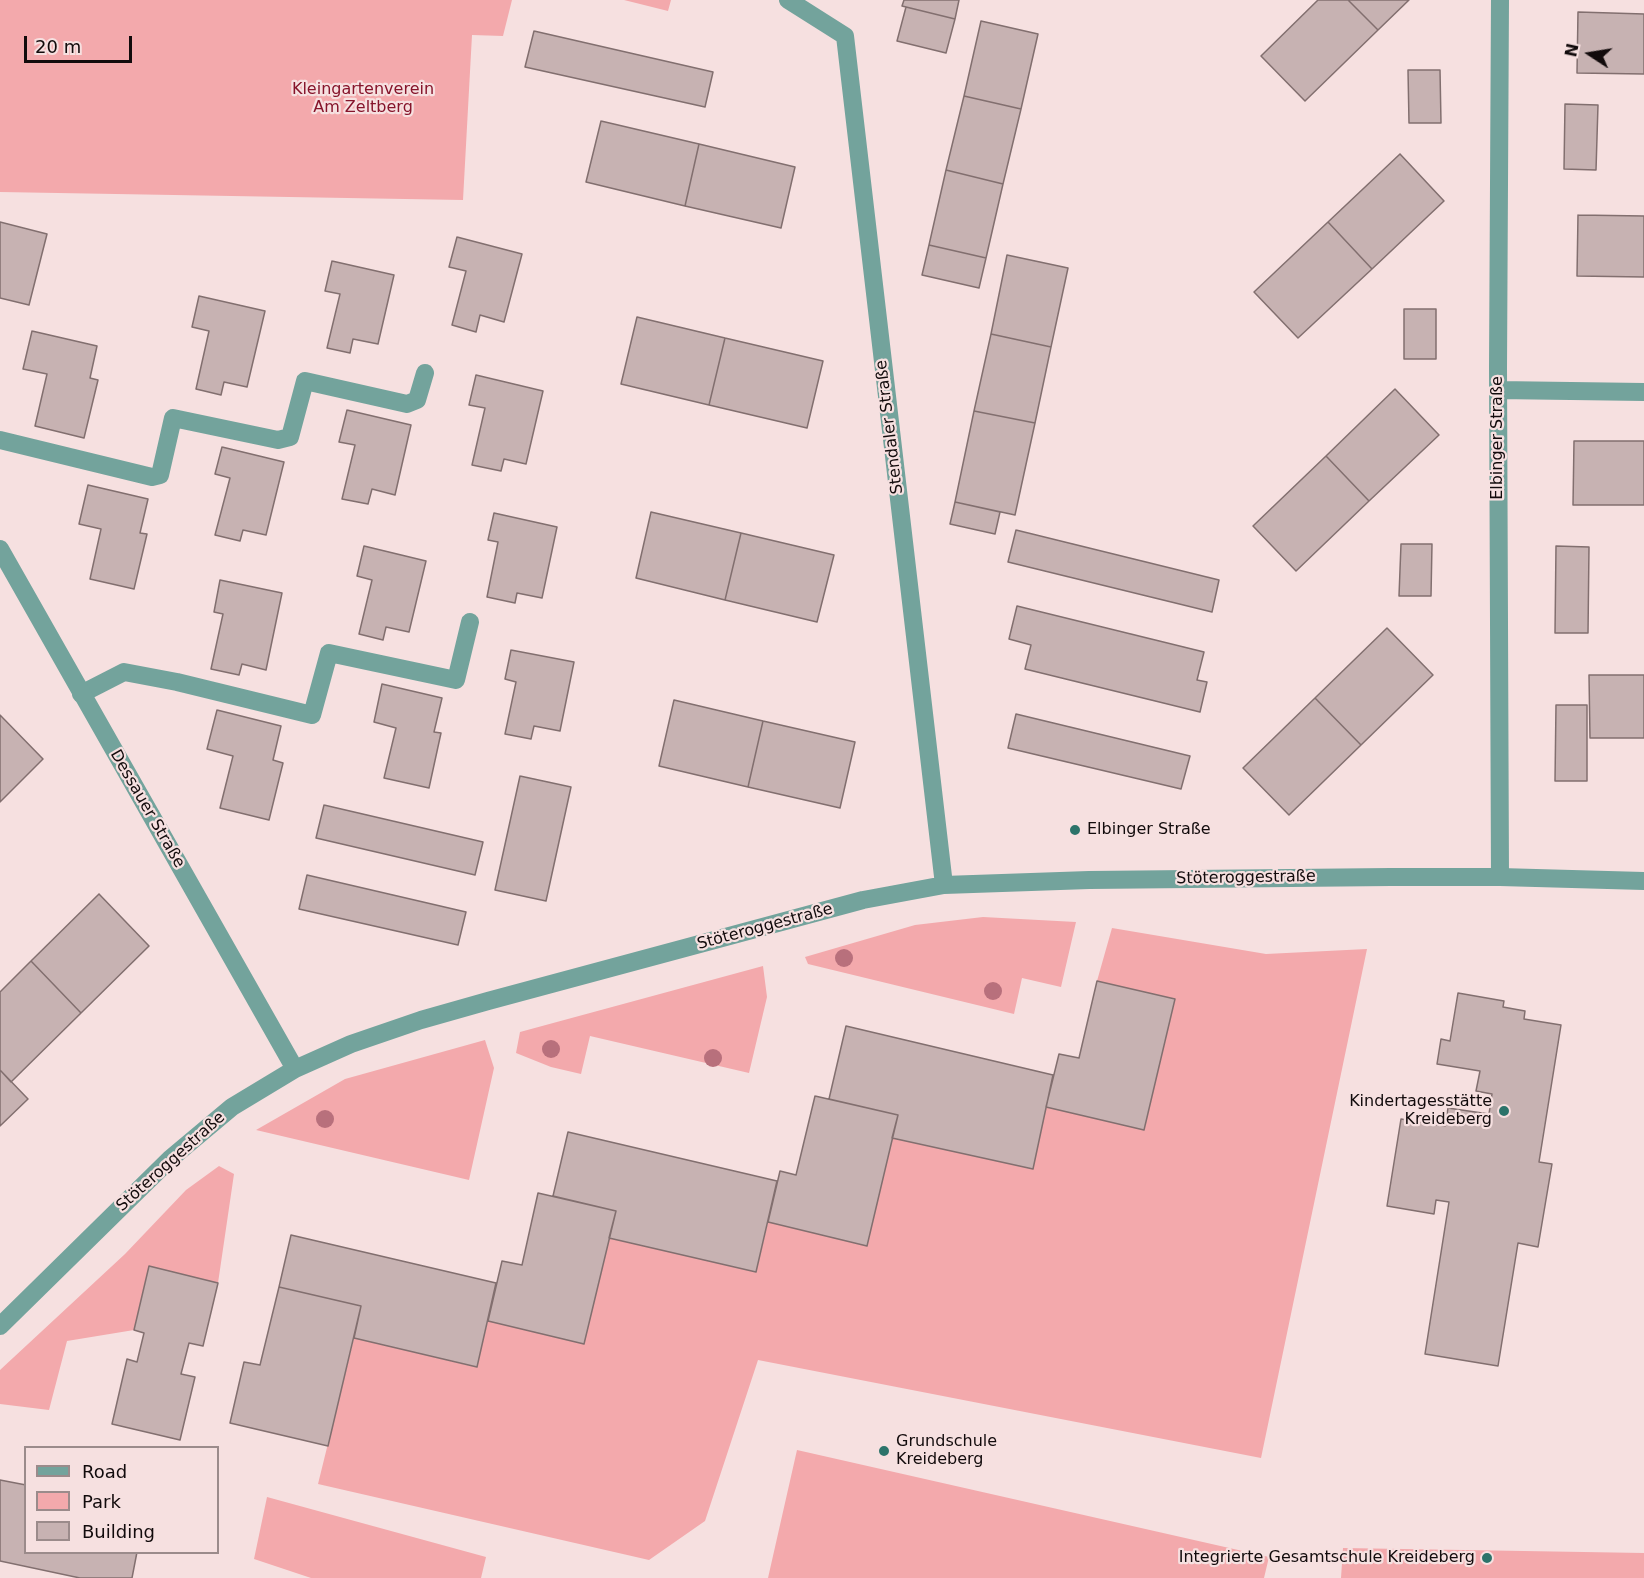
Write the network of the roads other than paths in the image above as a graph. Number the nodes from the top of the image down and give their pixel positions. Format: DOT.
graph roads {
  1 [pos="788,0"];
  2 [pos="1500,0"];
  3 [pos="425,373"];
  4 [pos="1498,390"];
  5 [pos="1644,392"];
  6 [pos="0,440"];
  7 [pos="0,549"];
  8 [pos="470,622"];
  9 [pos="81,693"];
  10 [pos="1500,877"];
  11 [pos="1644,881"];
  12 [pos="944,885"];
  13 [pos="295,1069"];
  14 [pos="0,1326"];
  1 -- 12 [label="street, Stendaler Straße"];
  2 -- 4 [label="street, Elbinger Straße"];
  3 -- 6 [label="street"];
  4 -- 5 [label="street"];
  4 -- 10 [label="street, Elbinger Straße"];
  7 -- 9 [label="street, Dessauer Straße"];
  8 -- 9 [label="street"];
  9 -- 13 [label="street, Dessauer Straße"];
  10 -- 11 [label="street, Stöteroggestraße"];
  10 -- 12 [label="street, Stöteroggestraße"];
  12 -- 13 [label="street, Stöteroggestraße"];
  13 -- 14 [label="street, Stöteroggestraße"];
}
